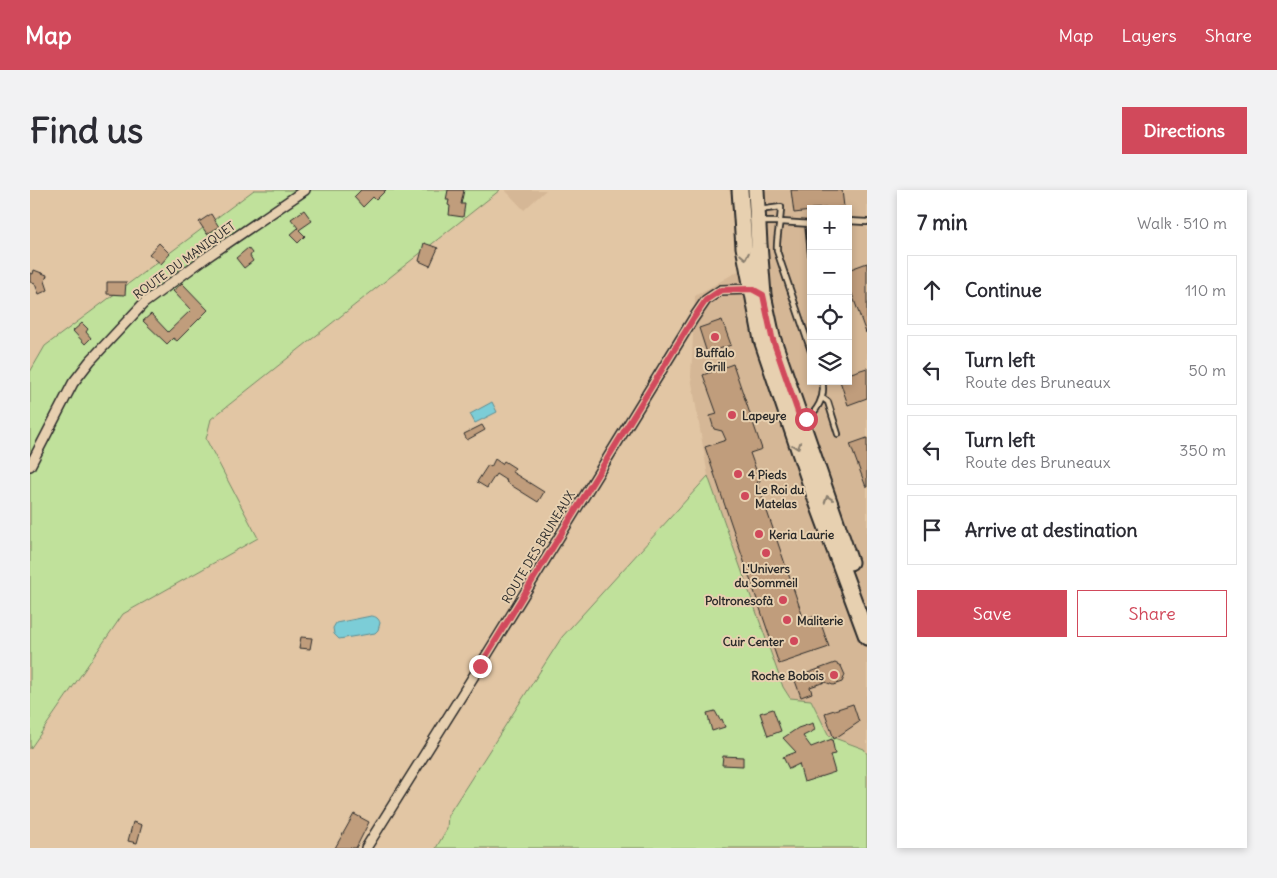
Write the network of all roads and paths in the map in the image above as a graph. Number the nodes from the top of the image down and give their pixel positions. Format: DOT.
graph roads {
  1 [pos="305,190"];
  2 [pos="740,190"];
  3 [pos="756,190"];
  4 [pos="758,217"];
  5 [pos="742,219"];
  6 [pos="781,222"];
  7 [pos="852,222"];
  8 [pos="867,222"];
  9 [pos="807,224"];
  10 [pos="758,292"];
  11 [pos="807,340"];
  12 [pos="822,385"];
  13 [pos="821,399"];
  14 [pos="801,421"];
  15 [pos="838,434"];
  16 [pos="30,466"];
  17 [pos="867,611"];
  18 [pos="867,636"];
  19 [pos="366,848"];
  1 -- 16 [label="street, ROUTE DU MANIQUET"];
  2 -- 5 [label="main road"];
  3 -- 4 [label="main road"];
  4 -- 5 [label="main road"];
  4 -- 6 [label="lane"];
  4 -- 6 [label="lane"];
  4 -- 10 [label="main road"];
  5 -- 10 [label="main road, one-way"];
  6 -- 9 [label="lane"];
  6 -- 11 [label="lane"];
  7 -- 8 [label="lane"];
  10 -- 14 [label="main road"];
  10 -- 18 [label="main road, one-way"];
  10 -- 19 [label="street, ROUTE DES BRUNEAUX"];
  12 -- 13 [label="lane"];
  13 -- 14 [label="lane"];
  13 -- 15 [label="lane"];
  17 -- 14 [label="main road, one-way"];
}
